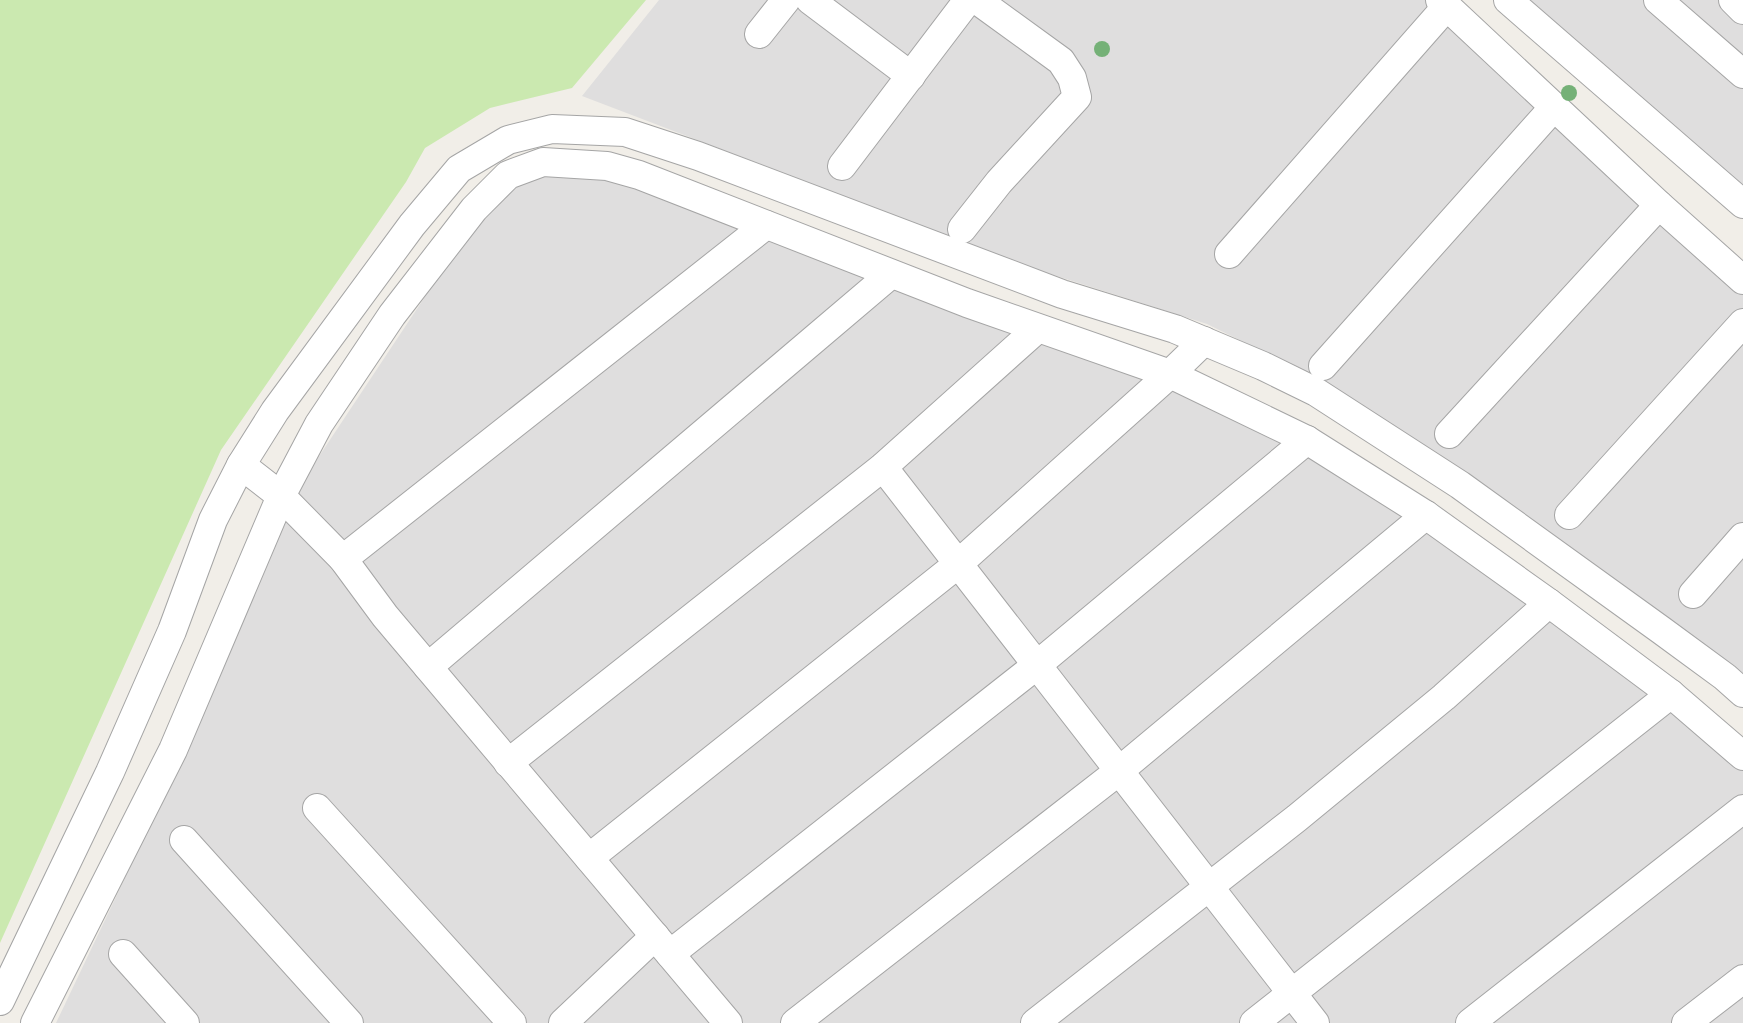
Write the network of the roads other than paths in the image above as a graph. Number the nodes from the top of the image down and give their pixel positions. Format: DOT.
graph roads {
  1 [pos="786,0"];
  2 [pos="810,0"];
  3 [pos="968,0"];
  4 [pos="977,0"];
  5 [pos="1508,0"];
  6 [pos="1658,0"];
  7 [pos="1733,0"];
  8 [pos="1443,3"];
  9 [pos="1743,10"];
  10 [pos="759,34"];
  11 [pos="1743,74"];
  12 [pos="911,76"];
  13 [pos="1554,107"];
  14 [pos="842,166"];
  15 [pos="1743,204"];
  16 [pos="1659,205"];
  17 [pos="766,225"];
  18 [pos="962,229"];
  19 [pos="1228,254"];
  20 [pos="891,274"];
  21 [pos="1743,280"];
  22 [pos="1743,323"];
  23 [pos="1038,329"];
  24 [pos="1204,341"];
  25 [pos="1323,366"];
  26 [pos="1170,374"];
  27 [pos="1449,434"];
  28 [pos="1307,440"];
  29 [pos="241,465"];
  30 [pos="883,467"];
  31 [pos="281,496"];
  32 [pos="1569,514"];
  33 [pos="1426,515"];
  34 [pos="1743,537"];
  35 [pos="343,559"];
  36 [pos="958,564"];
  37 [pos="1693,594"];
  38 [pos="1548,603"];
  39 [pos="1037,665"];
  40 [pos="428,667"];
  41 [pos="1743,692"];
  42 [pos="1671,694"];
  43 [pos="1742,753"];
  44 [pos="508,763"];
  45 [pos="1119,771"];
  46 [pos="317,808"];
  47 [pos="1743,809"];
  48 [pos="184,840"];
  49 [pos="589,858"];
  50 [pos="1210,887"];
  51 [pos="662,945"];
  52 [pos="124,954"];
  53 [pos="1743,979"];
  54 [pos="1292,993"];
  55 [pos="0,1001"];
  56 [pos="35,1023"];
  57 [pos="185,1023"];
  58 [pos="349,1023"];
  59 [pos="512,1023"];
  60 [pos="563,1023"];
  61 [pos="728,1023"];
  62 [pos="795,1023"];
  63 [pos="1035,1023"];
  64 [pos="1254,1023"];
  65 [pos="1315,1023"];
  66 [pos="1470,1023"];
  67 [pos="1686,1023"];
  1 -- 10 [label="street"];
  2 -- 12 [label="street"];
  3 -- 12 [label="street"];
  4 -- 18 [label="street"];
  5 -- 15 [label="street"];
  6 -- 11 [label="street"];
  7 -- 9 [label="street"];
  8 -- 13 [label="street"];
  8 -- 19 [label="street"];
  12 -- 14 [label="street"];
  13 -- 16 [label="street"];
  13 -- 25 [label="street"];
  16 -- 21 [label="street"];
  16 -- 27 [label="street"];
  17 -- 20 [label="street"];
  17 -- 31 [label="street"];
  17 -- 35 [label="street"];
  20 -- 23 [label="street"];
  20 -- 40 [label="street"];
  22 -- 32 [label="street"];
  23 -- 26 [label="street"];
  23 -- 30 [label="street"];
  24 -- 26 [label="street"];
  24 -- 29 [label="street"];
  24 -- 41 [label="street"];
  26 -- 28 [label="street"];
  26 -- 36 [label="street"];
  28 -- 33 [label="street"];
  28 -- 39 [label="street"];
  29 -- 31 [label="street"];
  29 -- 55 [label="street"];
  30 -- 36 [label="street"];
  30 -- 44 [label="street"];
  31 -- 35 [label="street"];
  31 -- 56 [label="street"];
  33 -- 38 [label="street"];
  33 -- 45 [label="street"];
  34 -- 37 [label="street"];
  35 -- 40 [label="street"];
  36 -- 39 [label="street"];
  36 -- 49 [label="street"];
  38 -- 42 [label="street"];
  38 -- 50 [label="street"];
  39 -- 45 [label="street"];
  39 -- 51 [label="street"];
  40 -- 44 [label="street"];
  42 -- 43 [label="street"];
  42 -- 54 [label="street"];
  44 -- 49 [label="street"];
  45 -- 50 [label="street"];
  45 -- 62 [label="street"];
  46 -- 59 [label="street"];
  47 -- 66 [label="street"];
  48 -- 58 [label="street"];
  49 -- 51 [label="street"];
  50 -- 54 [label="street"];
  50 -- 63 [label="street"];
  51 -- 60 [label="street"];
  51 -- 61 [label="street"];
  52 -- 57 [label="street"];
  53 -- 67 [label="street"];
  54 -- 64 [label="street"];
  54 -- 65 [label="street"];
}
